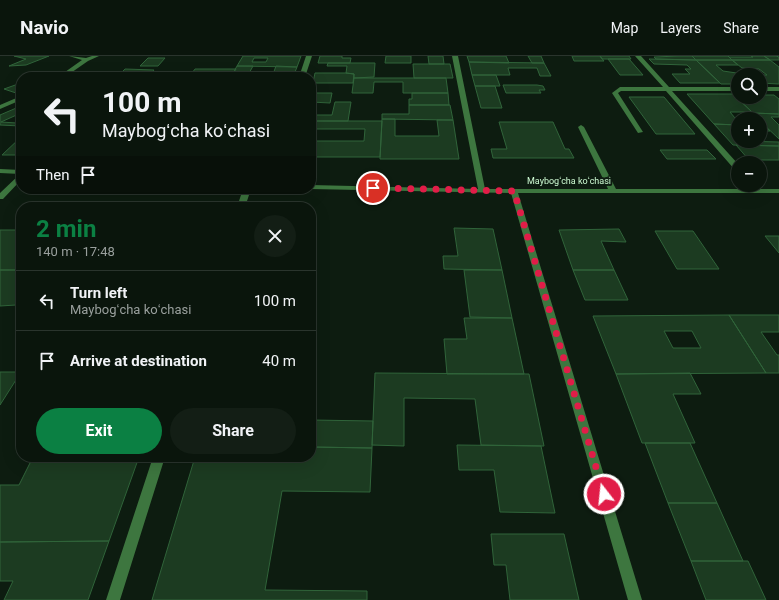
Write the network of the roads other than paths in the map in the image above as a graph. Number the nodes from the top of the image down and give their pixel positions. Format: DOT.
graph roads {
  1 [pos="72,56"];
  2 [pos="96,56"];
  3 [pos="309,56"];
  4 [pos="455,56"];
  5 [pos="638,56"];
  6 [pos="86,60"];
  7 [pos="68,72"];
  8 [pos="304,72"];
  9 [pos="666,88"];
  10 [pos="731,89"];
  11 [pos="767,89"];
  12 [pos="779,89"];
  13 [pos="16,100"];
  14 [pos="0,108"];
  15 [pos="581,127"];
  16 [pos="640,132"];
  17 [pos="731,160"];
  18 [pos="0,171"];
  19 [pos="16,172"];
  20 [pos="16,181"];
  21 [pos="316,187"];
  22 [pos="731,189"];
  23 [pos="482,191"];
  24 [pos="514,191"];
  25 [pos="613,191"];
  26 [pos="775,191"];
  27 [pos="0,197"];
  28 [pos="779,200"];
  29 [pos="158,462"];
  30 [pos="113,600"];
  31 [pos="635,600"];
  1 -- 6 [label="street"];
  2 -- 6 [label="street"];
  3 -- 8 [label="street"];
  4 -- 23 [label="street"];
  5 -- 9 [label="street"];
  6 -- 7 [label="street"];
  9 -- 10 [label="street"];
  9 -- 16 [label="street"];
  9 -- 17 [label="street"];
  11 -- 12 [label="street"];
  13 -- 14 [label="street"];
  15 -- 25 [label="street"];
  18 -- 19 [label="street"];
  20 -- 27 [label="street"];
  21 -- 23 [label="street, Maybogʻcha koʻchasi"];
  22 -- 25 [label="street, Maybogʻcha koʻchasi"];
  23 -- 24 [label="street, Maybogʻcha koʻchasi"];
  24 -- 25 [label="street, Maybogʻcha koʻchasi"];
  24 -- 31 [label="street"];
  26 -- 28 [label="street"];
  29 -- 30 [label="street"];
}
